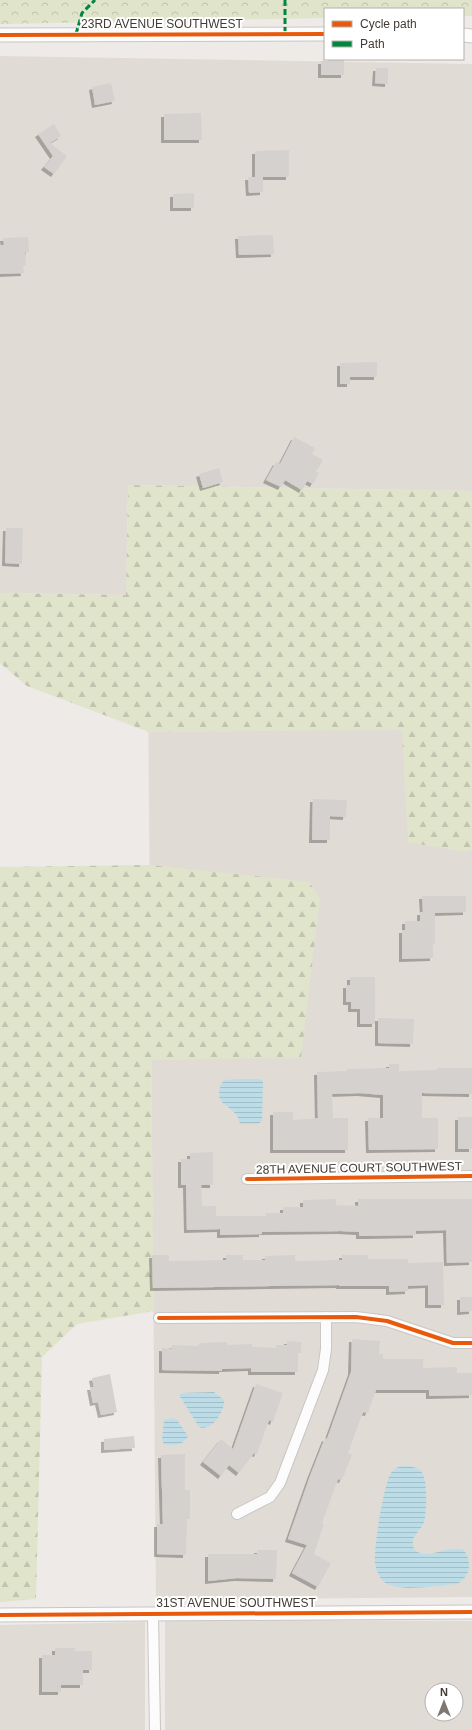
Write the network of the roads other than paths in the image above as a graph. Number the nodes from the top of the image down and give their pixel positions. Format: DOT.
graph roads {
  1 [pos="324,34"];
  2 [pos="0,35"];
  3 [pos="472,1176"];
  4 [pos="247,1179"];
  5 [pos="326,1317"];
  6 [pos="159,1318"];
  7 [pos="472,1343"];
  8 [pos="237,1514"];
  9 [pos="472,1612"];
  10 [pos="153,1614"];
  11 [pos="0,1615"];
  12 [pos="156,1730"];
  1 -- 2 [label="street, 23RD AVENUE SOUTHWEST"];
  3 -- 4 [label="street, 28TH AVENUE COURT SOUTHWEST"];
  5 -- 6 [label="street"];
  5 -- 7 [label="street"];
  5 -- 8 [label="street"];
  9 -- 10 [label="street, 31ST AVENUE SOUTHWEST"];
  10 -- 11 [label="street, 31ST AVENUE SOUTHWEST"];
  10 -- 12 [label="street"];
}
